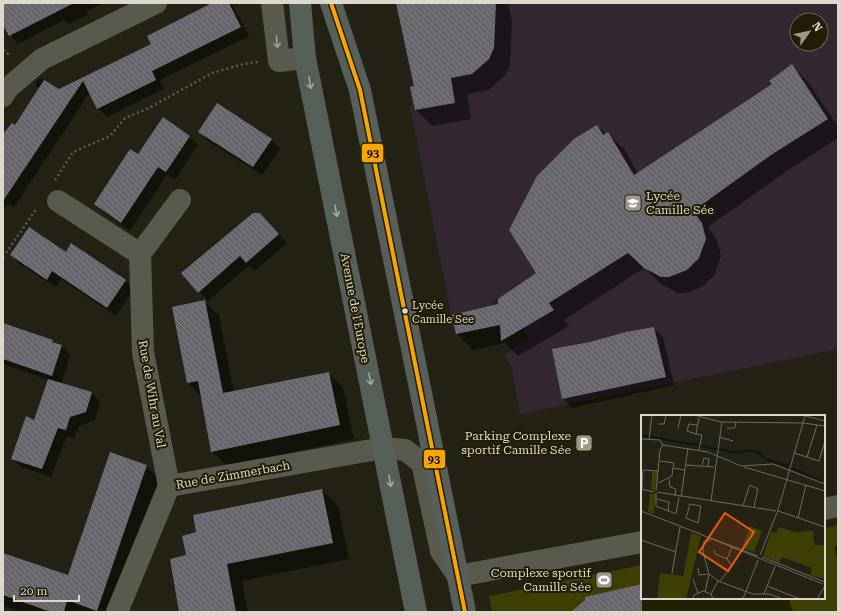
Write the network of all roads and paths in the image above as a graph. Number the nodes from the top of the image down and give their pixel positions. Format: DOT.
graph roads {
  1 [pos="156,3"];
  2 [pos="272,3"];
  3 [pos="300,3"];
  4 [pos="331,3"];
  5 [pos="305,58"];
  6 [pos="279,60"];
  7 [pos="3,96"];
  8 [pos="52,198"];
  9 [pos="180,200"];
  10 [pos="140,254"];
  11 [pos="3,257"];
  12 [pos="383,448"];
  13 [pos="169,486"];
  14 [pos="838,506"];
  15 [pos="825,508"];
  16 [pos="641,542"];
  17 [pos="458,576"];
  18 [pos="118,612"];
  19 [pos="416,612"];
  20 [pos="465,612"];
  1 -- 7 [label="street"];
  2 -- 6 [label="street, one-way"];
  3 -- 5 [label="main road, Avenue de l'Europe"];
  4 -- 17 [label="main road"];
  5 -- 6 [label="street"];
  5 -- 12 [label="main road, Avenue de l'Europe, one-way"];
  6 -- 8 [label="path"];
  8 -- 10 [label="street"];
  8 -- 11 [label="path"];
  9 -- 10 [label="street"];
  10 -- 13 [label="street, Rue de Wihr au Val"];
  12 -- 13 [label="street, Rue de Zimmerbach"];
  12 -- 17 [label="street, Rue de Zimmerbach"];
  12 -- 19 [label="main road, Avenue de l'Europe, one-way"];
  13 -- 18 [label="street, Rue de Zimmerbach"];
  14 -- 15 [label="street"];
  16 -- 17 [label="street"];
  17 -- 20 [label="main road"];
}
